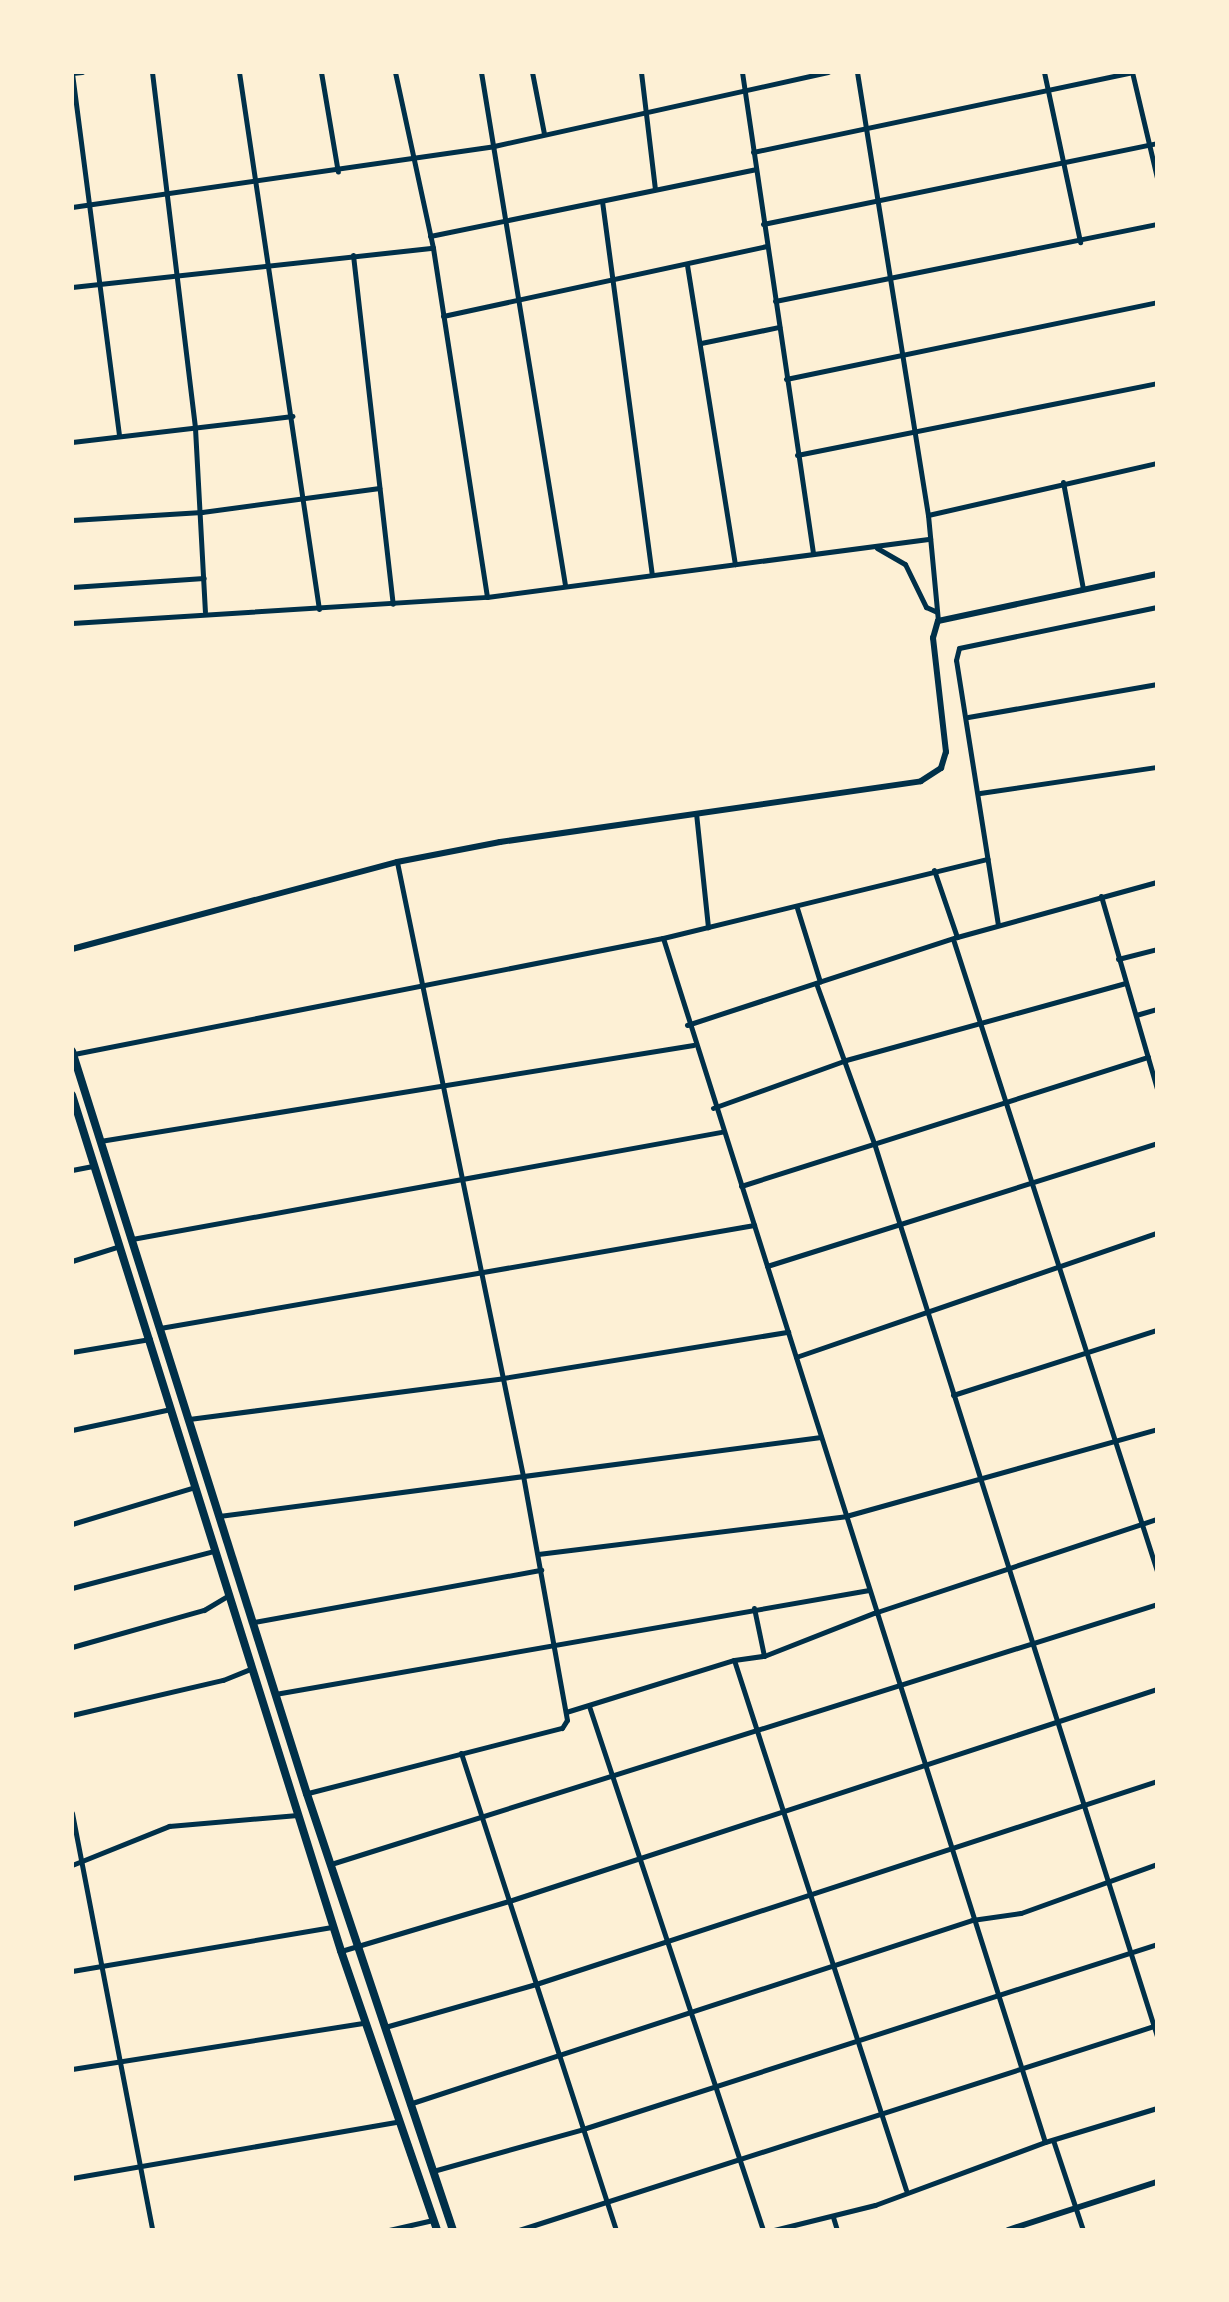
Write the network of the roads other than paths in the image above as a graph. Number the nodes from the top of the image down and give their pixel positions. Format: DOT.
graph roads {
  1 [pos="82,72"];
  2 [pos="152,72"];
  3 [pos="239,72"];
  4 [pos="321,72"];
  5 [pos="395,72"];
  6 [pos="481,72"];
  7 [pos="532,72"];
  8 [pos="641,72"];
  9 [pos="742,72"];
  10 [pos="828,72"];
  11 [pos="857,72"];
  12 [pos="1044,72"];
  13 [pos="1132,72"];
  14 [pos="72,73"];
  15 [pos="745,91"];
  16 [pos="1048,92"];
  17 [pos="645,113"];
  18 [pos="867,129"];
  19 [pos="544,134"];
  20 [pos="1157,143"];
  21 [pos="1149,144"];
  22 [pos="494,146"];
  23 [pos="753,152"];
  24 [pos="414,160"];
  25 [pos="1064,162"];
  26 [pos="755,169"];
  27 [pos="338,172"];
  28 [pos="1157,178"];
  29 [pos="256,183"];
  30 [pos="655,189"];
  31 [pos="166,195"];
  32 [pos="878,199"];
  33 [pos="602,201"];
  34 [pos="90,206"];
  35 [pos="72,207"];
  36 [pos="504,219"];
  37 [pos="763,224"];
  38 [pos="1157,224"];
  39 [pos="430,236"];
  40 [pos="1080,242"];
  41 [pos="767,246"];
  42 [pos="433,248"];
  43 [pos="353,255"];
  44 [pos="269,262"];
  45 [pos="687,265"];
  46 [pos="177,276"];
  47 [pos="890,279"];
  48 [pos="612,280"];
  49 [pos="100,284"];
  50 [pos="72,287"];
  51 [pos="517,300"];
  52 [pos="775,301"];
  53 [pos="1157,302"];
  54 [pos="443,316"];
  55 [pos="779,327"];
  56 [pos="701,343"];
  57 [pos="902,355"];
  58 [pos="786,379"];
  59 [pos="1157,383"];
  60 [pos="292,416"];
  61 [pos="195,428"];
  62 [pos="915,433"];
  63 [pos="119,434"];
  64 [pos="72,442"];
  65 [pos="797,455"];
  66 [pos="1157,463"];
  67 [pos="1063,482"];
  68 [pos="379,488"];
  69 [pos="304,499"];
  70 [pos="202,512"];
  71 [pos="928,515"];
  72 [pos="72,520"];
  73 [pos="930,539"];
  74 [pos="876,548"];
  75 [pos="813,554"];
  76 [pos="735,564"];
  77 [pos="652,574"];
  78 [pos="1157,574"];
  79 [pos="204,578"];
  80 [pos="565,585"];
  81 [pos="72,587"];
  82 [pos="1083,589"];
  83 [pos="487,597"];
  84 [pos="393,604"];
  85 [pos="1157,607"];
  86 [pos="319,609"];
  87 [pos="205,612"];
  88 [pos="937,616"];
  89 [pos="72,621"];
  90 [pos="1157,684"];
  91 [pos="968,717"];
  92 [pos="1157,767"];
  93 [pos="980,793"];
  94 [pos="696,812"];
  95 [pos="988,859"];
  96 [pos="397,862"];
  97 [pos="934,870"];
  98 [pos="1157,882"];
  99 [pos="1101,896"];
  100 [pos="797,908"];
  101 [pos="998,925"];
  102 [pos="708,927"];
  103 [pos="663,938"];
  104 [pos="955,938"];
  105 [pos="72,949"];
  106 [pos="1157,949"];
  107 [pos="1118,959"];
  108 [pos="818,982"];
  109 [pos="1125,983"];
  110 [pos="420,990"];
  111 [pos="1157,1009"];
  112 [pos="1136,1015"];
  113 [pos="978,1022"];
  114 [pos="687,1025"];
  115 [pos="693,1045"];
  116 [pos="72,1052"];
  117 [pos="1148,1057"];
  118 [pos="846,1060"];
  119 [pos="1154,1071"];
  120 [pos="439,1088"];
  121 [pos="1157,1089"];
  122 [pos="72,1095"];
  123 [pos="1005,1101"];
  124 [pos="713,1108"];
  125 [pos="721,1132"];
  126 [pos="100,1141"];
  127 [pos="874,1143"];
  128 [pos="1157,1143"];
  129 [pos="94,1166"];
  130 [pos="72,1170"];
  131 [pos="460,1178"];
  132 [pos="1033,1182"];
  133 [pos="741,1186"];
  134 [pos="754,1225"];
  135 [pos="899,1227"];
  136 [pos="1157,1233"];
  137 [pos="131,1239"];
  138 [pos="120,1246"];
  139 [pos="72,1261"];
  140 [pos="767,1266"];
  141 [pos="1057,1266"];
  142 [pos="481,1273"];
  143 [pos="925,1315"];
  144 [pos="158,1328"];
  145 [pos="1157,1330"];
  146 [pos="788,1332"];
  147 [pos="150,1339"];
  148 [pos="72,1352"];
  149 [pos="1087,1354"];
  150 [pos="796,1357"];
  151 [pos="503,1378"];
  152 [pos="953,1395"];
  153 [pos="171,1409"];
  154 [pos="189,1419"];
  155 [pos="1157,1429"];
  156 [pos="72,1430"];
  157 [pos="821,1437"];
  158 [pos="1115,1440"];
  159 [pos="199,1452"];
  160 [pos="186,1457"];
  161 [pos="523,1476"];
  162 [pos="980,1478"];
  163 [pos="196,1487"];
  164 [pos="219,1516"];
  165 [pos="846,1516"];
  166 [pos="1157,1519"];
  167 [pos="72,1524"];
  168 [pos="1141,1524"];
  169 [pos="215,1551"];
  170 [pos="538,1554"];
  171 [pos="541,1570"];
  172 [pos="1009,1570"];
  173 [pos="1157,1571"];
  174 [pos="72,1588"];
  175 [pos="869,1590"];
  176 [pos="230,1594"];
  177 [pos="1157,1604"];
  178 [pos="754,1608"];
  179 [pos="874,1613"];
  180 [pos="253,1622"];
  181 [pos="1032,1645"];
  182 [pos="555,1646"];
  183 [pos="72,1647"];
  184 [pos="764,1656"];
  185 [pos="734,1660"];
  186 [pos="252,1667"];
  187 [pos="899,1687"];
  188 [pos="1157,1689"];
  189 [pos="275,1694"];
  190 [pos="589,1706"];
  191 [pos="566,1712"];
  192 [pos="72,1715"];
  193 [pos="1056,1722"];
  194 [pos="757,1729"];
  195 [pos="461,1753"];
  196 [pos="922,1764"];
  197 [pos="615,1774"];
  198 [pos="1157,1781"];
  199 [pos="307,1794"];
  200 [pos="1083,1805"];
  201 [pos="781,1810"];
  202 [pos="72,1813"];
  203 [pos="298,1815"];
  204 [pos="482,1818"];
  205 [pos="949,1849"];
  206 [pos="643,1858"];
  207 [pos="82,1864"];
  208 [pos="331,1864"];
  209 [pos="1157,1864"];
  210 [pos="72,1865"];
  211 [pos="1107,1881"];
  212 [pos="810,1894"];
  213 [pos="509,1901"];
  214 [pos="972,1920"];
  215 [pos="333,1927"];
  216 [pos="669,1941"];
  217 [pos="1157,1944"];
  218 [pos="357,1946"];
  219 [pos="341,1951"];
  220 [pos="1130,1953"];
  221 [pos="100,1966"];
  222 [pos="833,1967"];
  223 [pos="72,1971"];
  224 [pos="536,1984"];
  225 [pos="996,1994"];
  226 [pos="691,2014"];
  227 [pos="364,2023"];
  228 [pos="1156,2026"];
  229 [pos="384,2028"];
  230 [pos="1157,2036"];
  231 [pos="858,2041"];
  232 [pos="560,2056"];
  233 [pos="119,2063"];
  234 [pos="72,2069"];
  235 [pos="1021,2070"];
  236 [pos="715,2086"];
  237 [pos="409,2104"];
  238 [pos="1157,2108"];
  239 [pos="881,2115"];
  240 [pos="397,2122"];
  241 [pos="583,2129"];
  242 [pos="1053,2140"];
  243 [pos="1045,2142"];
  244 [pos="740,2161"];
  245 [pos="140,2167"];
  246 [pos="430,2172"];
  247 [pos="72,2178"];
  248 [pos="1157,2182"];
  249 [pos="906,2190"];
  250 [pos="608,2203"];
  251 [pos="1076,2208"];
  252 [pos="833,2217"];
  253 [pos="433,2220"];
  254 [pos="152,2230"];
  255 [pos="389,2230"];
  256 [pos="437,2230"];
  257 [pos="453,2230"];
  258 [pos="519,2230"];
  259 [pos="616,2230"];
  260 [pos="763,2230"];
  261 [pos="774,2230"];
  262 [pos="837,2230"];
  263 [pos="1008,2230"];
  264 [pos="1083,2230"];
  1 -- 14 [label="street"];
  2 -- 31 [label="street"];
  3 -- 29 [label="street"];
  4 -- 27 [label="street"];
  5 -- 24 [label="street"];
  6 -- 22 [label="street"];
  7 -- 19 [label="street"];
  8 -- 17 [label="street"];
  9 -- 15 [label="street"];
  10 -- 15 [label="street"];
  11 -- 18 [label="street"];
  12 -- 16 [label="street"];
  13 -- 16 [label="street"];
  13 -- 21 [label="street"];
  14 -- 34 [label="street"];
  15 -- 17 [label="street"];
  15 -- 23 [label="street"];
  16 -- 18 [label="street"];
  16 -- 25 [label="street"];
  17 -- 19 [label="street"];
  17 -- 30 [label="street"];
  18 -- 23 [label="street"];
  18 -- 32 [label="street"];
  19 -- 22 [label="street"];
  20 -- 21 [label="street"];
  21 -- 25 [label="street"];
  21 -- 28 [label="street"];
  22 -- 24 [label="street"];
  22 -- 36 [label="street"];
  23 -- 26 [label="street"];
  24 -- 27 [label="street"];
  24 -- 39 [label="street"];
  25 -- 32 [label="street"];
  25 -- 40 [label="street"];
  26 -- 30 [label="street"];
  26 -- 37 [label="street"];
  27 -- 29 [label="street"];
  29 -- 31 [label="street"];
  29 -- 44 [label="street"];
  30 -- 33 [label="street"];
  31 -- 34 [label="street"];
  31 -- 46 [label="street"];
  32 -- 37 [label="street"];
  32 -- 47 [label="street"];
  33 -- 36 [label="street"];
  33 -- 48 [label="street"];
  34 -- 35 [label="street"];
  34 -- 49 [label="street"];
  36 -- 39 [label="street"];
  36 -- 51 [label="street"];
  37 -- 41 [label="street"];
  38 -- 40 [label="street"];
  39 -- 42 [label="street"];
  40 -- 47 [label="street"];
  41 -- 45 [label="street"];
  41 -- 52 [label="street"];
  42 -- 43 [label="street"];
  42 -- 54 [label="street"];
  43 -- 44 [label="street"];
  43 -- 68 [label="street"];
  44 -- 46 [label="street"];
  44 -- 60 [label="street"];
  45 -- 48 [label="street"];
  45 -- 56 [label="street"];
  46 -- 49 [label="street"];
  46 -- 61 [label="street"];
  47 -- 52 [label="street"];
  47 -- 57 [label="street"];
  48 -- 51 [label="street"];
  48 -- 77 [label="street"];
  49 -- 50 [label="street"];
  49 -- 63 [label="street"];
  51 -- 54 [label="street"];
  51 -- 80 [label="street"];
  52 -- 55 [label="street"];
  53 -- 57 [label="street"];
  54 -- 83 [label="street"];
  55 -- 56 [label="street"];
  55 -- 58 [label="street"];
  56 -- 76 [label="street"];
  57 -- 58 [label="street"];
  57 -- 62 [label="street"];
  58 -- 65 [label="street"];
  59 -- 62 [label="street"];
  60 -- 61 [label="street"];
  60 -- 69 [label="street"];
  61 -- 63 [label="street"];
  61 -- 70 [label="street"];
  62 -- 65 [label="street"];
  62 -- 71 [label="street"];
  63 -- 64 [label="street"];
  65 -- 75 [label="street"];
  66 -- 67 [label="street"];
  67 -- 71 [label="street"];
  67 -- 82 [label="street"];
  68 -- 69 [label="street"];
  68 -- 84 [label="street"];
  69 -- 70 [label="street"];
  69 -- 86 [label="street"];
  70 -- 72 [label="street"];
  70 -- 79 [label="street"];
  71 -- 73 [label="street"];
  73 -- 74 [label="street"];
  73 -- 88 [label="street"];
  74 -- 75 [label="street"];
  74 -- 88 [label="street"];
  75 -- 76 [label="street"];
  76 -- 77 [label="street"];
  77 -- 80 [label="street"];
  78 -- 82 [label="street"];
  79 -- 81 [label="street"];
  79 -- 87 [label="street"];
  80 -- 83 [label="street"];
  82 -- 88 [label="street"];
  83 -- 84 [label="street"];
  84 -- 86 [label="street"];
  85 -- 91 [label="street"];
  86 -- 87 [label="street"];
  87 -- 89 [label="street"];
  88 -- 94 [label="street"];
  90 -- 91 [label="street"];
  91 -- 93 [label="street"];
  92 -- 93 [label="street"];
  93 -- 95 [label="street"];
  94 -- 96 [label="street"];
  94 -- 102 [label="street"];
  95 -- 97 [label="street"];
  95 -- 101 [label="street"];
  96 -- 105 [label="street"];
  96 -- 110 [label="street"];
  97 -- 100 [label="street"];
  97 -- 104 [label="street"];
  98 -- 99 [label="street"];
  99 -- 101 [label="street"];
  99 -- 107 [label="street"];
  100 -- 102 [label="street"];
  100 -- 108 [label="street"];
  101 -- 104 [label="street"];
  102 -- 103 [label="street"];
  103 -- 110 [label="street"];
  103 -- 114 [label="street"];
  104 -- 108 [label="street"];
  104 -- 113 [label="street"];
  106 -- 107 [label="street"];
  107 -- 109 [label="street"];
  108 -- 114 [label="street"];
  108 -- 118 [label="street"];
  109 -- 112 [label="street"];
  109 -- 113 [label="street"];
  110 -- 116 [label="street"];
  110 -- 120 [label="street"];
  111 -- 112 [label="street"];
  112 -- 117 [label="street"];
  113 -- 118 [label="street"];
  113 -- 123 [label="street"];
  114 -- 115 [label="street"];
  115 -- 120 [label="street"];
  115 -- 124 [label="street"];
  116 -- 126 [label="main road"];
  117 -- 119 [label="street"];
  117 -- 123 [label="street"];
  118 -- 124 [label="street"];
  118 -- 127 [label="street"];
  119 -- 121 [label="street"];
  120 -- 126 [label="street"];
  120 -- 131 [label="street"];
  122 -- 129 [label="main road"];
  123 -- 127 [label="street"];
  123 -- 132 [label="street"];
  124 -- 125 [label="street"];
  125 -- 131 [label="street"];
  125 -- 133 [label="street"];
  126 -- 137 [label="main road"];
  127 -- 133 [label="street"];
  127 -- 135 [label="street"];
  128 -- 132 [label="street"];
  129 -- 130 [label="street"];
  129 -- 138 [label="main road"];
  131 -- 137 [label="street"];
  131 -- 142 [label="street"];
  132 -- 135 [label="street"];
  132 -- 141 [label="street"];
  133 -- 134 [label="street"];
  134 -- 140 [label="street"];
  134 -- 142 [label="street"];
  135 -- 140 [label="street"];
  135 -- 143 [label="street"];
  136 -- 141 [label="street"];
  137 -- 144 [label="main road"];
  138 -- 139 [label="street"];
  138 -- 147 [label="main road"];
  140 -- 146 [label="street"];
  141 -- 143 [label="street"];
  141 -- 149 [label="street"];
  142 -- 144 [label="street"];
  142 -- 151 [label="street"];
  143 -- 150 [label="street"];
  143 -- 152 [label="street"];
  144 -- 154 [label="main road"];
  145 -- 149 [label="street"];
  146 -- 150 [label="street"];
  146 -- 151 [label="street"];
  147 -- 148 [label="street"];
  147 -- 153 [label="main road"];
  149 -- 152 [label="street"];
  149 -- 158 [label="street"];
  150 -- 157 [label="street"];
  151 -- 154 [label="street"];
  151 -- 161 [label="street"];
  152 -- 162 [label="street"];
  153 -- 156 [label="street"];
  153 -- 160 [label="main road"];
  154 -- 159 [label="main road"];
  155 -- 158 [label="street"];
  157 -- 161 [label="street"];
  157 -- 165 [label="street"];
  158 -- 162 [label="street"];
  158 -- 168 [label="street"];
  159 -- 160 [label="main road"];
  159 -- 164 [label="main road"];
  160 -- 163 [label="main road"];
  161 -- 164 [label="street"];
  161 -- 170 [label="street"];
  162 -- 165 [label="street"];
  162 -- 172 [label="street"];
  163 -- 167 [label="street"];
  163 -- 169 [label="main road"];
  164 -- 180 [label="main road"];
  165 -- 170 [label="street"];
  165 -- 175 [label="street"];
  166 -- 168 [label="street"];
  168 -- 172 [label="street"];
  168 -- 173 [label="street"];
  169 -- 174 [label="street"];
  169 -- 176 [label="main road"];
  170 -- 171 [label="street"];
  171 -- 180 [label="street"];
  171 -- 182 [label="street"];
  172 -- 179 [label="street"];
  172 -- 181 [label="street"];
  175 -- 178 [label="street"];
  175 -- 179 [label="street"];
  176 -- 183 [label="street"];
  176 -- 186 [label="main road"];
  177 -- 181 [label="street"];
  178 -- 182 [label="street"];
  178 -- 184 [label="street"];
  179 -- 184 [label="street"];
  179 -- 187 [label="street"];
  180 -- 189 [label="main road"];
  181 -- 187 [label="street"];
  181 -- 193 [label="street"];
  182 -- 189 [label="street"];
  182 -- 191 [label="street"];
  184 -- 185 [label="street"];
  185 -- 190 [label="street"];
  185 -- 194 [label="street"];
  186 -- 192 [label="street"];
  186 -- 203 [label="main road"];
  187 -- 194 [label="street"];
  187 -- 196 [label="street"];
  188 -- 193 [label="street"];
  189 -- 199 [label="main road"];
  190 -- 191 [label="street"];
  190 -- 197 [label="street"];
  191 -- 195 [label="street"];
  193 -- 196 [label="street"];
  193 -- 200 [label="street"];
  194 -- 197 [label="street"];
  194 -- 201 [label="street"];
  195 -- 199 [label="street"];
  195 -- 204 [label="street"];
  196 -- 201 [label="street"];
  196 -- 205 [label="street"];
  197 -- 204 [label="street"];
  197 -- 206 [label="street"];
  198 -- 200 [label="street"];
  199 -- 208 [label="main road"];
  200 -- 205 [label="street"];
  200 -- 211 [label="street"];
  201 -- 206 [label="street"];
  201 -- 212 [label="street"];
  202 -- 207 [label="street"];
  203 -- 207 [label="street"];
  203 -- 215 [label="main road"];
  204 -- 208 [label="street"];
  204 -- 213 [label="street"];
  205 -- 212 [label="street"];
  205 -- 214 [label="street"];
  206 -- 213 [label="street"];
  206 -- 216 [label="street"];
  207 -- 210 [label="street"];
  207 -- 221 [label="street"];
  208 -- 218 [label="main road"];
  209 -- 211 [label="street"];
  211 -- 214 [label="street"];
  211 -- 220 [label="street"];
  212 -- 216 [label="street"];
  212 -- 222 [label="street"];
  213 -- 218 [label="street"];
  213 -- 224 [label="street"];
  214 -- 222 [label="street"];
  214 -- 225 [label="street"];
  215 -- 219 [label="main road"];
  215 -- 221 [label="street"];
  216 -- 224 [label="street"];
  216 -- 226 [label="street"];
  217 -- 220 [label="street"];
  218 -- 219 [label="street"];
  218 -- 229 [label="main road"];
  219 -- 227 [label="main road"];
  220 -- 225 [label="street"];
  220 -- 228 [label="street"];
  221 -- 223 [label="street"];
  221 -- 233 [label="street"];
  222 -- 226 [label="street"];
  222 -- 231 [label="street"];
  224 -- 229 [label="street"];
  224 -- 232 [label="street"];
  225 -- 231 [label="street"];
  225 -- 235 [label="street"];
  226 -- 232 [label="street"];
  226 -- 236 [label="street"];
  227 -- 233 [label="street"];
  227 -- 240 [label="main road"];
  228 -- 230 [label="street"];
  228 -- 235 [label="street"];
  229 -- 237 [label="main road"];
  231 -- 236 [label="street"];
  231 -- 239 [label="street"];
  232 -- 237 [label="street"];
  232 -- 241 [label="street"];
  233 -- 234 [label="street"];
  233 -- 245 [label="street"];
  235 -- 239 [label="street"];
  235 -- 243 [label="street"];
  236 -- 241 [label="street"];
  236 -- 244 [label="street"];
  237 -- 246 [label="main road"];
  238 -- 242 [label="street"];
  239 -- 244 [label="street"];
  239 -- 249 [label="street"];
  240 -- 245 [label="street"];
  240 -- 253 [label="main road"];
  241 -- 246 [label="street"];
  241 -- 250 [label="street"];
  242 -- 243 [label="street"];
  242 -- 251 [label="street"];
  243 -- 249 [label="street"];
  244 -- 250 [label="street"];
  244 -- 260 [label="street"];
  245 -- 247 [label="street"];
  245 -- 254 [label="street"];
  246 -- 257 [label="main road"];
  248 -- 251 [label="street"];
  249 -- 252 [label="street"];
  250 -- 258 [label="street"];
  250 -- 259 [label="street"];
  251 -- 263 [label="street"];
  251 -- 264 [label="street"];
  252 -- 261 [label="street"];
  252 -- 262 [label="street"];
  253 -- 255 [label="street"];
  253 -- 256 [label="main road"];
}
